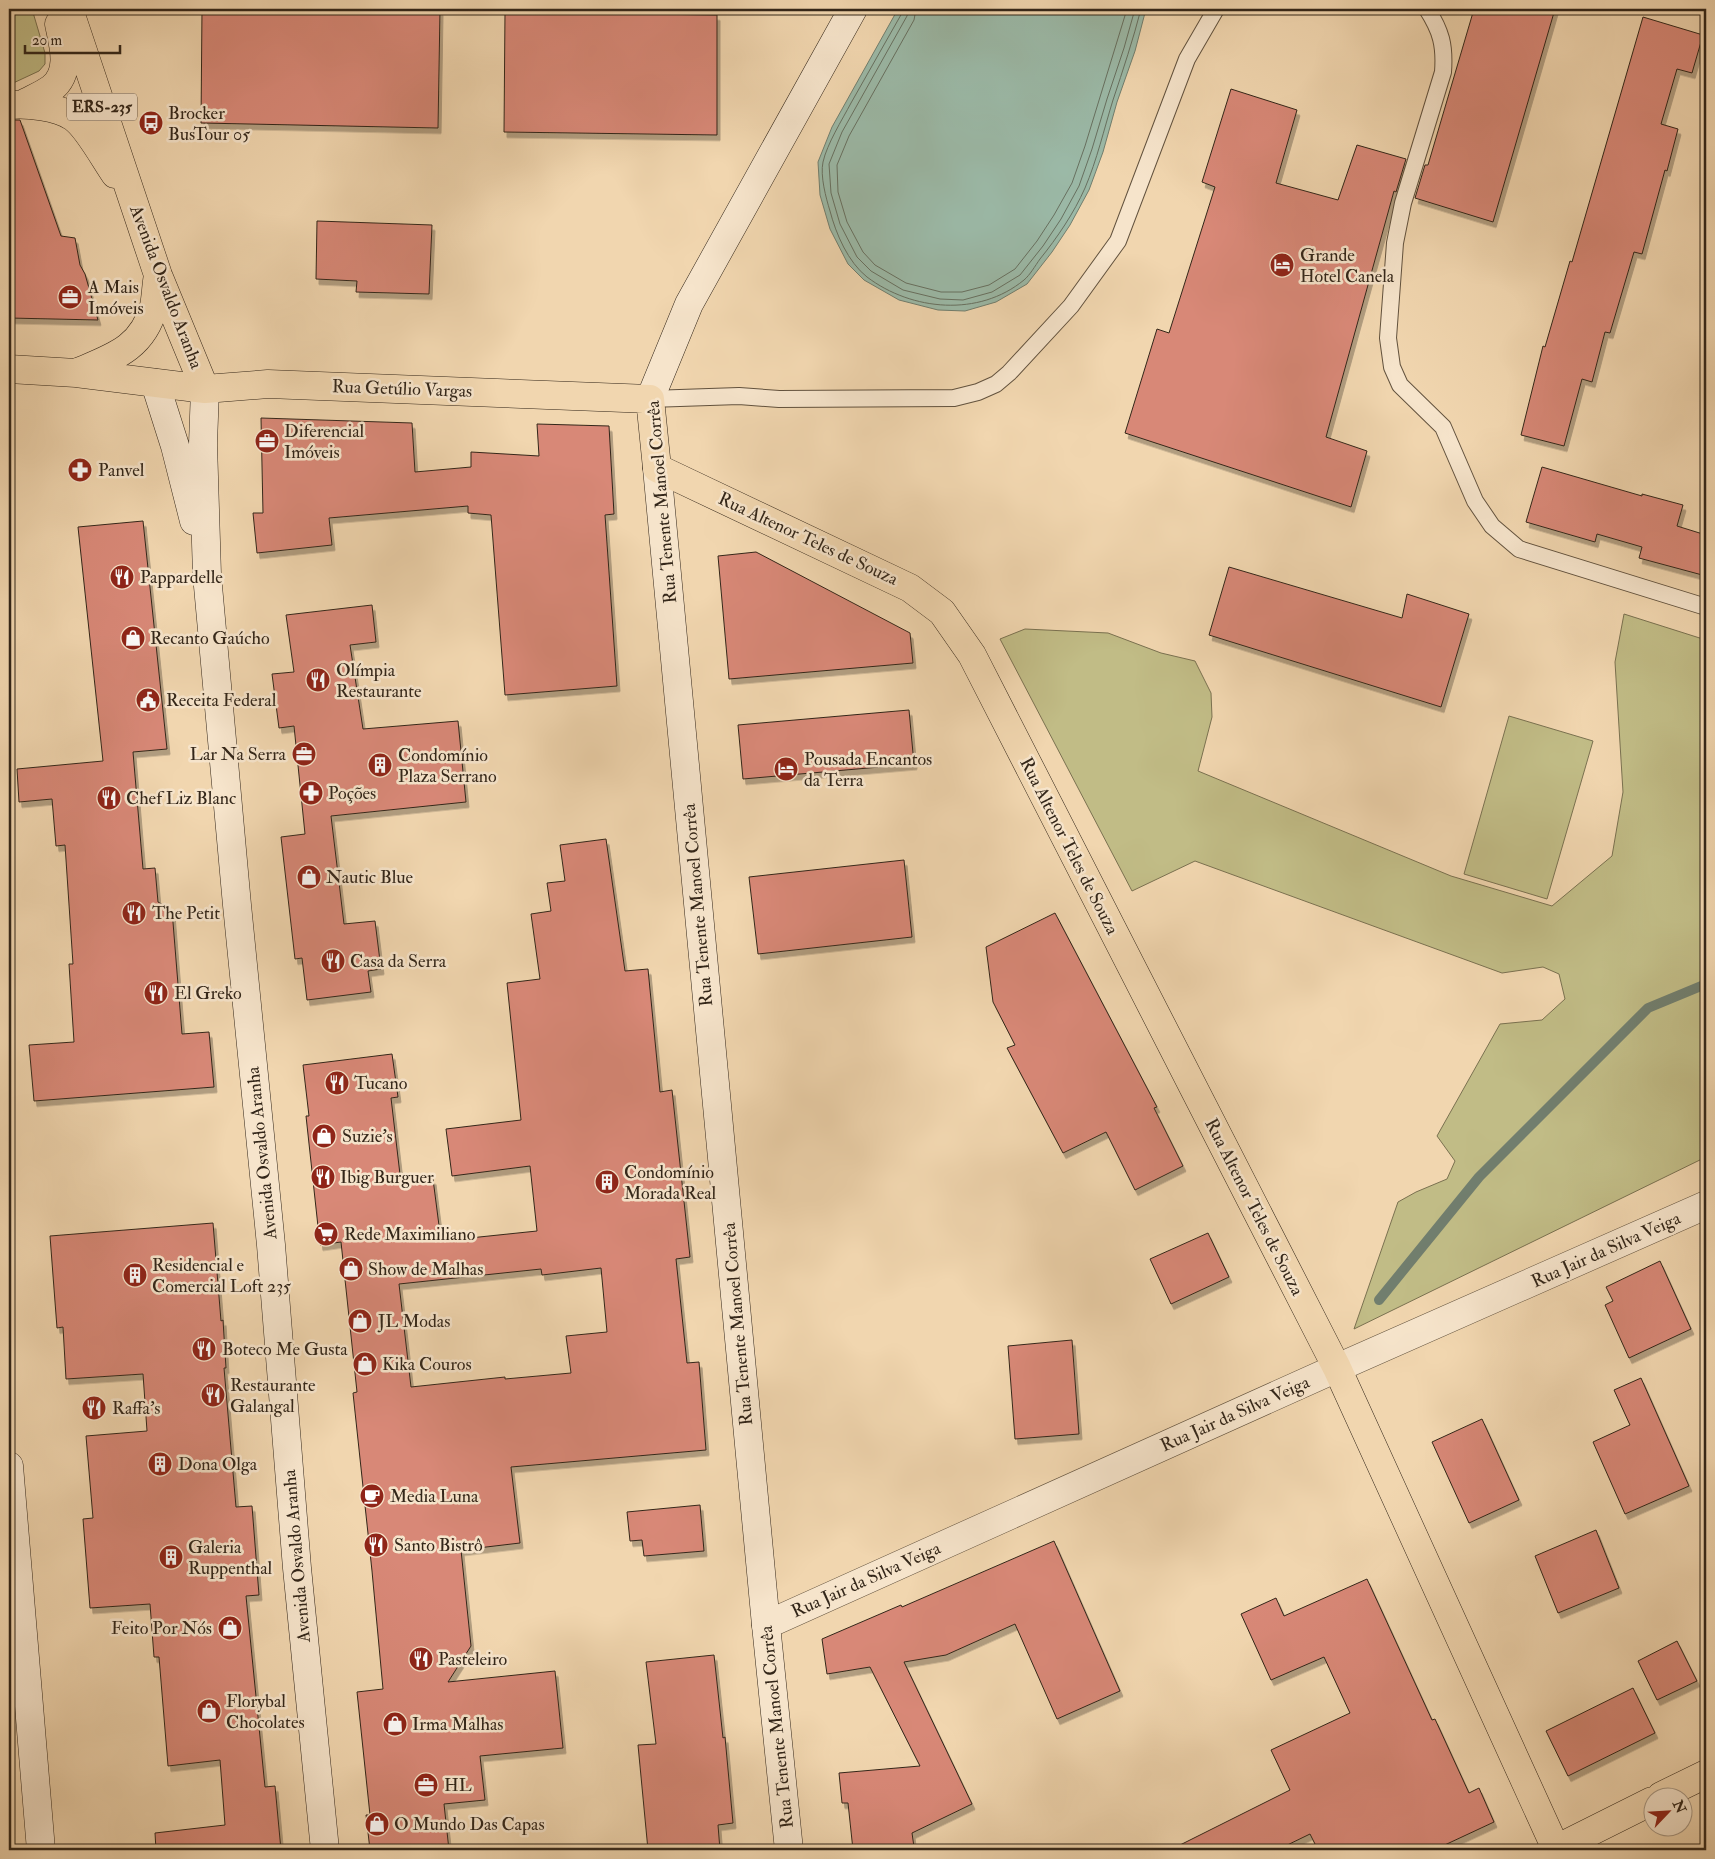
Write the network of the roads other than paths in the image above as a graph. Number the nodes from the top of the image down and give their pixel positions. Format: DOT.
graph roads {
  1 [pos="57,9"];
  2 [pos="69,9"];
  3 [pos="853,9"];
  4 [pos="1216,9"];
  5 [pos="1427,9"];
  6 [pos="16,104"];
  7 [pos="135,204"];
  8 [pos="158,275"];
  9 [pos="9,369"];
  10 [pos="76,373"];
  11 [pos="155,383"];
  12 [pos="205,389"];
  13 [pos="650,399"];
  14 [pos="657,468"];
  15 [pos="207,576"];
  16 [pos="1706,606"];
  17 [pos="1706,1205"];
  18 [pos="1337,1368"];
  19 [pos="9,1466"];
  20 [pos="766,1625"];
  21 [pos="1706,1774"];
  22 [pos="1681,1786"];
  23 [pos="1642,1806"];
  24 [pos="1554,1849"];
  25 [pos="41,1850"];
  26 [pos="325,1850"];
  27 [pos="789,1850"];
  1 -- 6 [label="main road"];
  2 -- 7 [label="main road, Avenida Osvaldo Aranha / ERS-235"];
  3 -- 13 [label="street, Rua Tenente Manoel Corrêa"];
  4 -- 13 [label="lane"];
  5 -- 16 [label="lane"];
  6 -- 7 [label="main road"];
  7 -- 8 [label="main road, Avenida Osvaldo Aranha / ERS-235"];
  8 -- 10 [label="main road"];
  8 -- 12 [label="main road, Avenida Osvaldo Aranha / ERS-235"];
  9 -- 10 [label="main road"];
  10 -- 11 [label="main road"];
  11 -- 12 [label="main road, Rua Getúlio Vargas"];
  11 -- 15 [label="street, Avenida Osvaldo Aranha"];
  12 -- 13 [label="main road, Rua Getúlio Vargas"];
  12 -- 15 [label="street, Avenida Osvaldo Aranha / ERS-235"];
  13 -- 14 [label="main road, Rua Tenente Manoel Corrêa"];
  14 -- 18 [label="main road, Rua Altenor Teles de Souza"];
  14 -- 20 [label="street, Rua Tenente Manoel Corrêa"];
  15 -- 26 [label="street, Avenida Osvaldo Aranha / ERS-235"];
  17 -- 18 [label="street, Rua Jair da Silva Veiga"];
  18 -- 20 [label="street, Rua Jair da Silva Veiga"];
  18 -- 24 [label="main road, Rua Altenor Teles de Souza"];
  19 -- 25 [label="street"];
  20 -- 27 [label="street, Rua Tenente Manoel Corrêa"];
  21 -- 22 [label="main road"];
  23 -- 24 [label="main road"];
}
